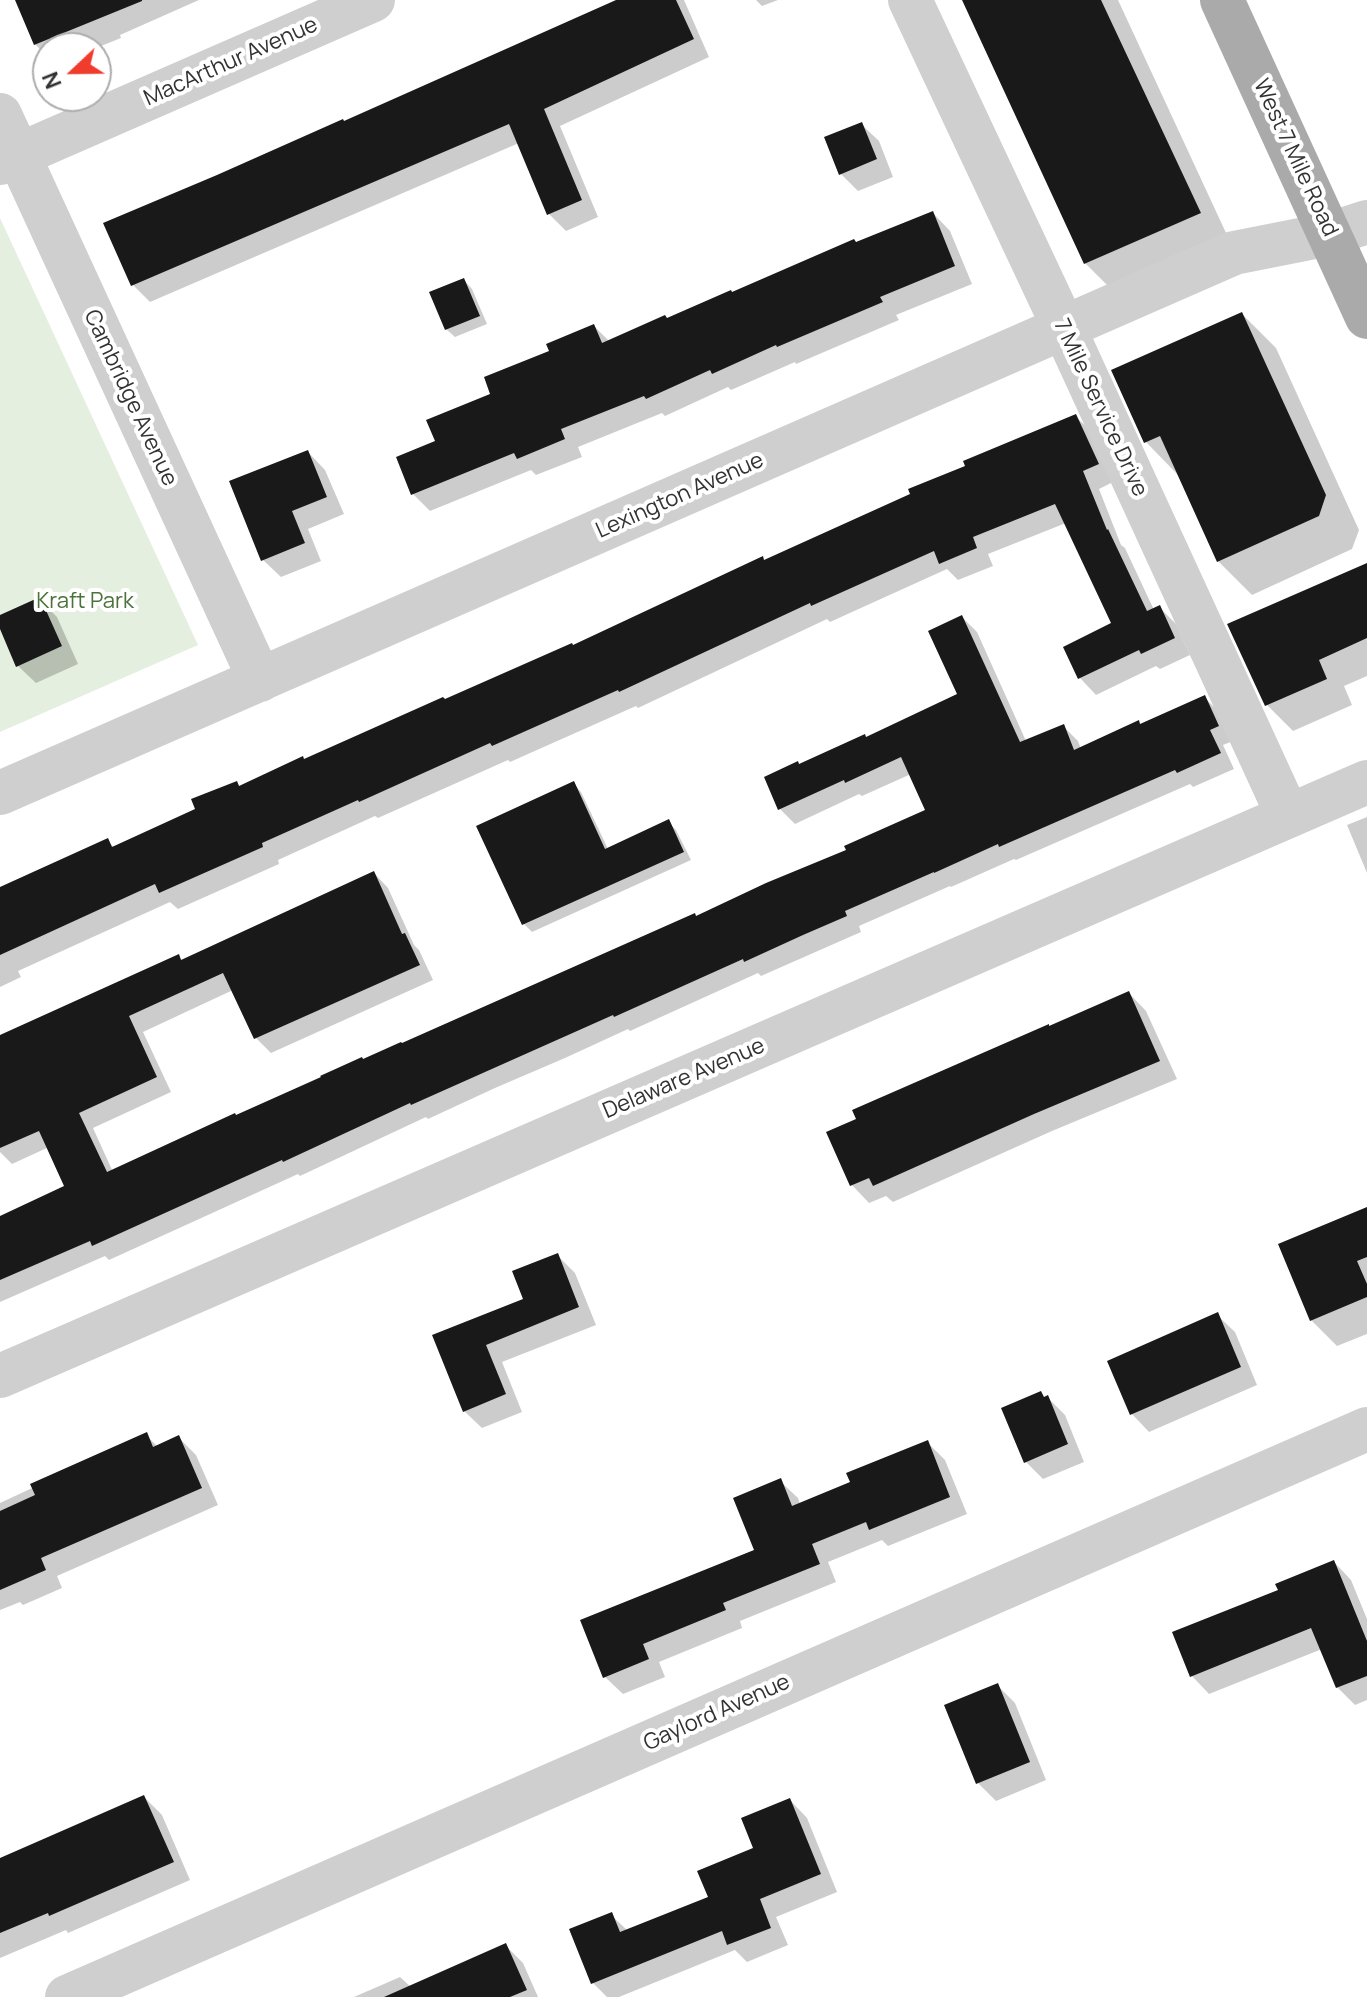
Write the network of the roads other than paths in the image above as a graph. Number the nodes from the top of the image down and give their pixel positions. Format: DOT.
graph roads {
  1 [pos="373,0"];
  2 [pos="910,0"];
  3 [pos="1222,0"];
  4 [pos="0,115"];
  5 [pos="9,159"];
  6 [pos="1348,228"];
  7 [pos="1367,317"];
  8 [pos="1064,328"];
  9 [pos="260,680"];
  10 [pos="1367,782"];
  11 [pos="0,793"];
  12 [pos="1288,816"];
  13 [pos="0,1376"];
  14 [pos="1367,1429"];
  15 [pos="67,1997"];
  1 -- 5 [label="street, MacArthur Avenue"];
  2 -- 8 [label="street, 7 Mile Service Drive"];
  3 -- 6 [label="main road, West 7 Mile Road"];
  4 -- 5 [label="street, Cambridge Avenue"];
  5 -- 9 [label="street, Cambridge Avenue"];
  6 -- 7 [label="main road, West 7 Mile Road"];
  6 -- 8 [label="street, Lexington Avenue"];
  8 -- 9 [label="street, Lexington Avenue"];
  8 -- 12 [label="street, 7 Mile Service Drive"];
  9 -- 11 [label="street, Lexington Avenue"];
  10 -- 12 [label="street, Delaware Avenue"];
  12 -- 13 [label="street, Delaware Avenue"];
  14 -- 15 [label="street, Gaylord Avenue"];
}
